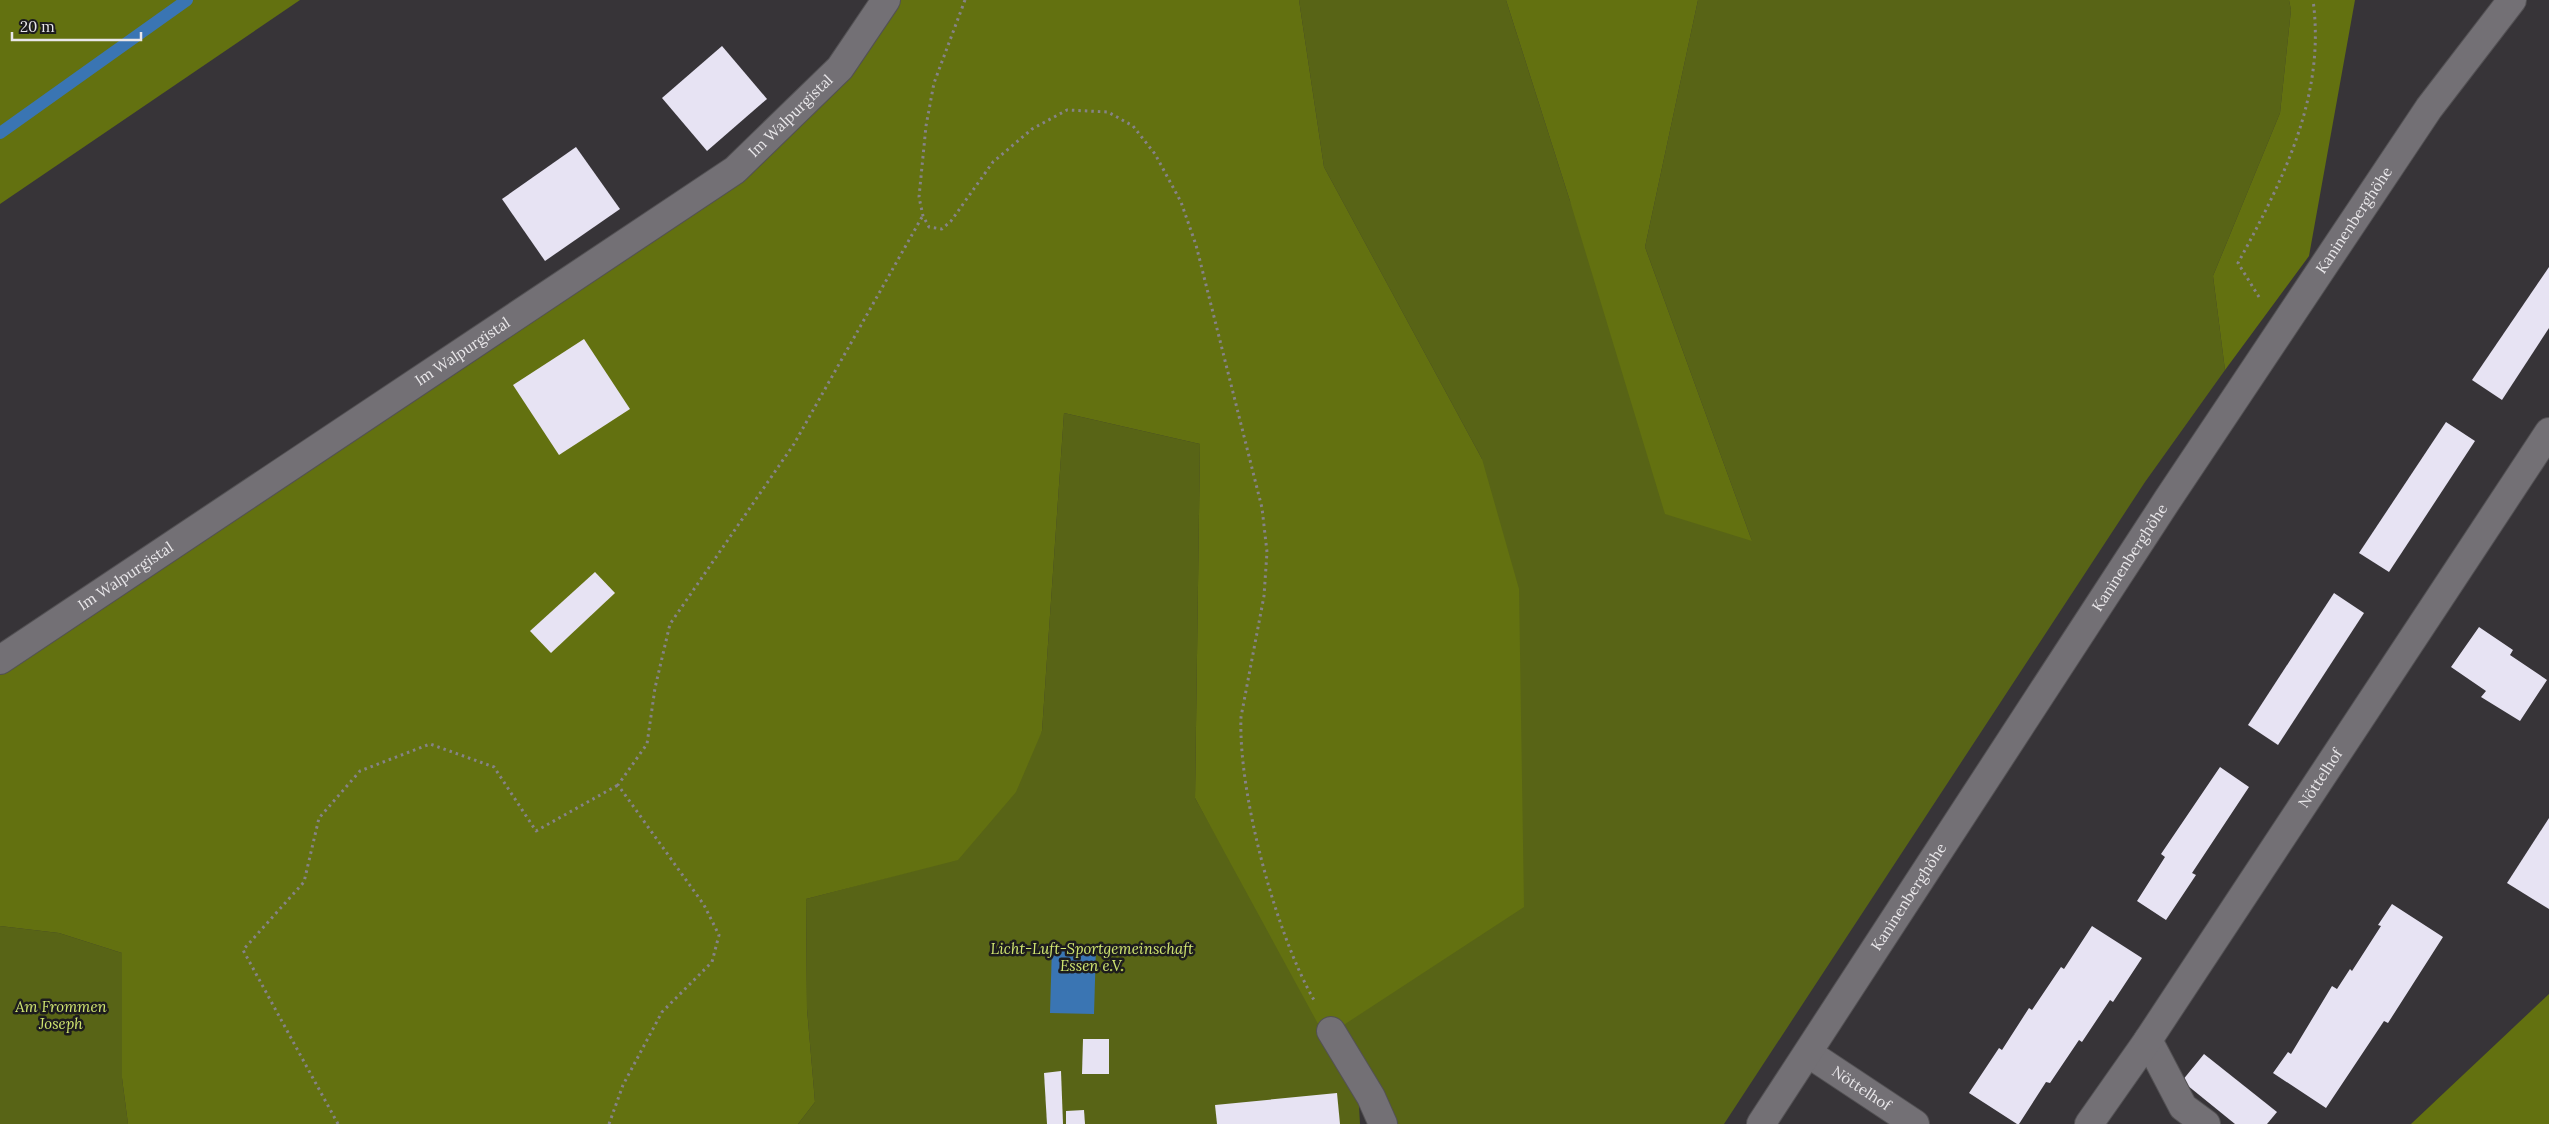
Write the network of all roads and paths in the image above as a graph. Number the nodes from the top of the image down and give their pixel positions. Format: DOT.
graph roads {
  1 [pos="886,0"];
  2 [pos="965,0"];
  3 [pos="2314,0"];
  4 [pos="2512,0"];
  5 [pos="923,216"];
  6 [pos="2281,332"];
  7 [pos="2549,432"];
  8 [pos="0,660"];
  9 [pos="618,785"];
  10 [pos="1332,1031"];
  11 [pos="2148,1040"];
  12 [pos="1808,1053"];
  13 [pos="338,1124"];
  14 [pos="609,1124"];
  15 [pos="1383,1124"];
  16 [pos="1761,1124"];
  17 [pos="1915,1124"];
  18 [pos="2089,1124"];
  19 [pos="2206,1124"];
  1 -- 8 [label="street, Im Walpurgistal"];
  2 -- 5 [label="path"];
  3 -- 6 [label="path"];
  4 -- 6 [label="street, Kaninenberghöhe"];
  5 -- 9 [label="path"];
  5 -- 10 [label="path"];
  6 -- 12 [label="street, Kaninenberghöhe"];
  7 -- 11 [label="street, Nöttelhof"];
  9 -- 13 [label="path"];
  9 -- 14 [label="path"];
  10 -- 15 [label="street"];
  11 -- 18 [label="street, Nöttelhof"];
  11 -- 19 [label="street"];
  12 -- 16 [label="street, Kaninenberghöhe"];
  12 -- 17 [label="street, Nöttelhof"];
}
